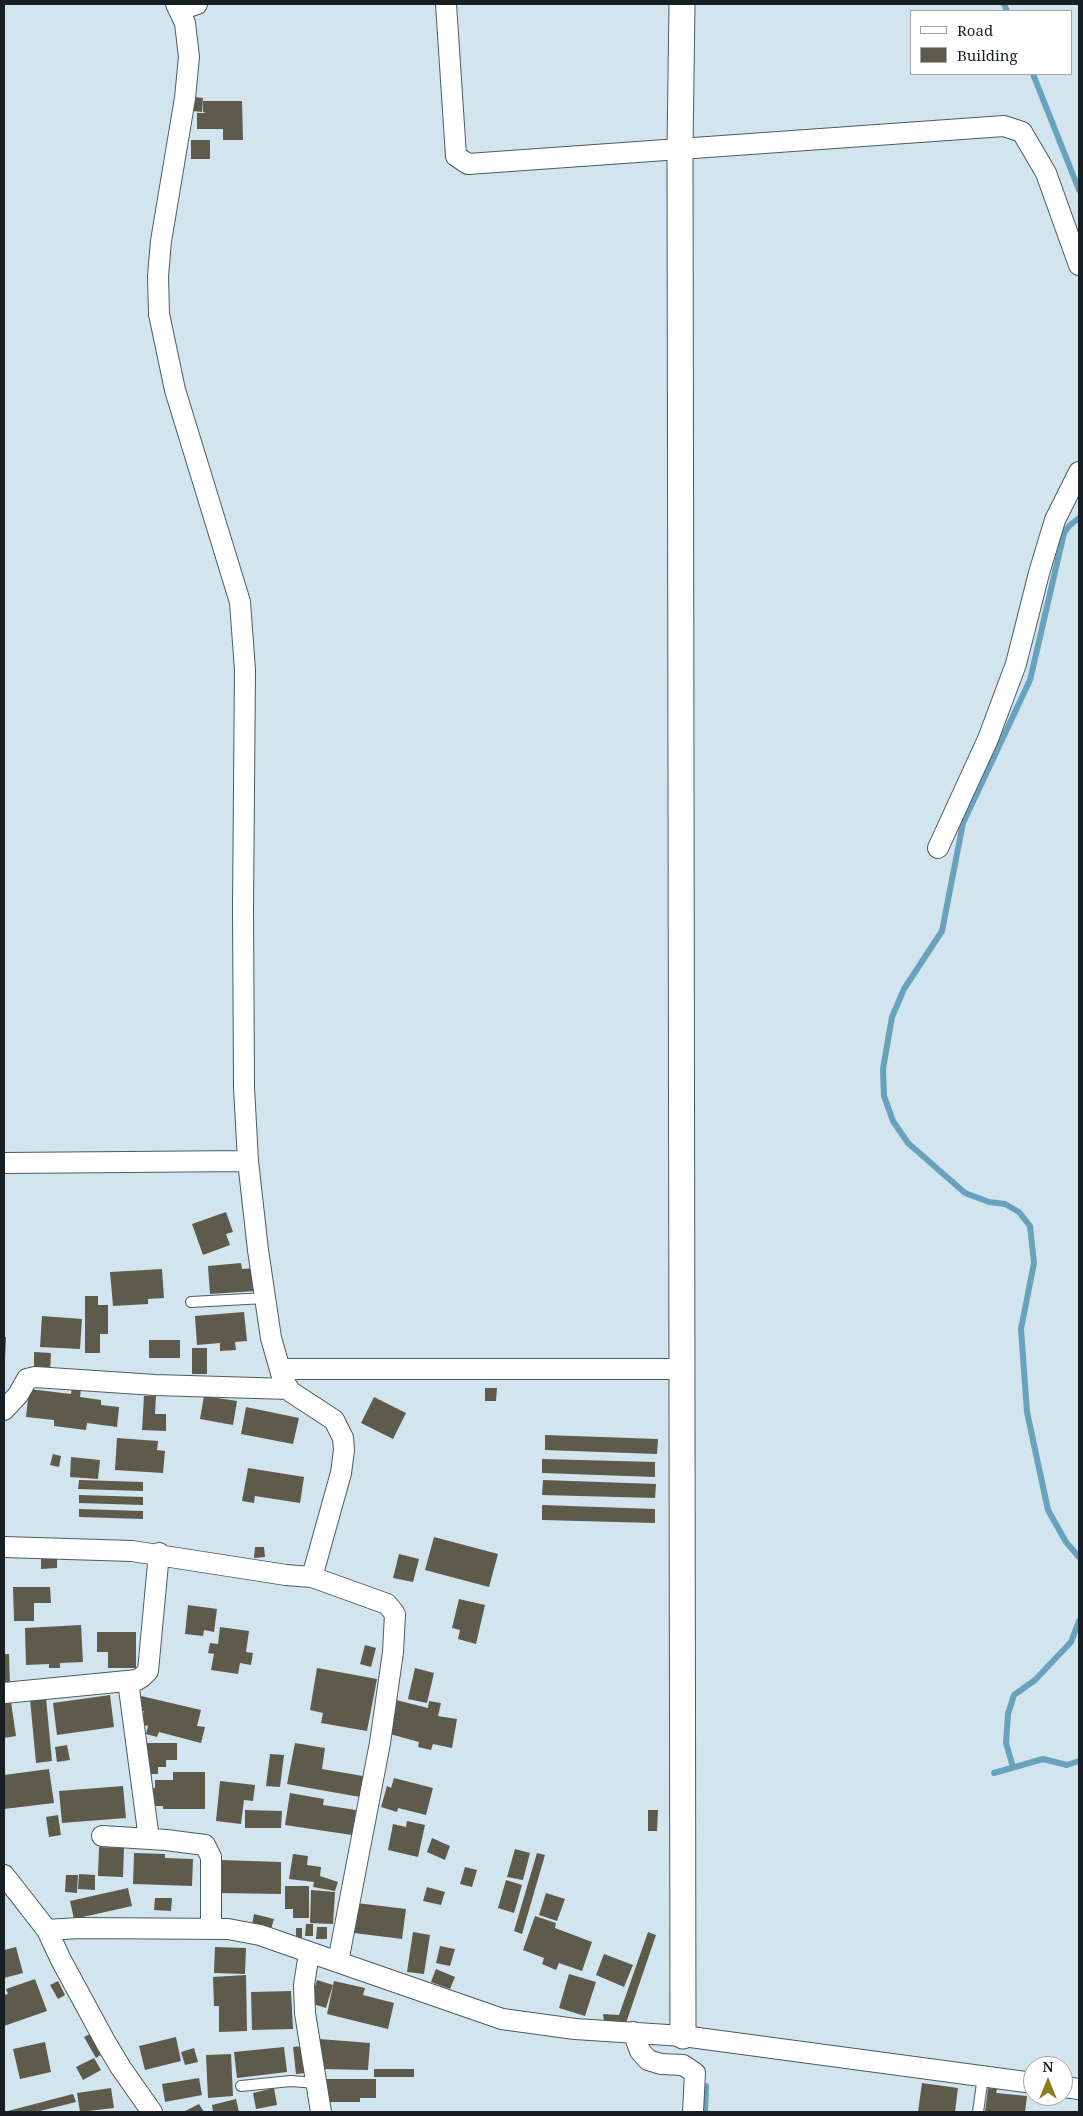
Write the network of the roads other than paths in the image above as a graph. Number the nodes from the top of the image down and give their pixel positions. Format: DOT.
graph roads {
  1 [pos="446,4"];
  2 [pos="682,4"];
  3 [pos="184,6"];
  4 [pos="680,148"];
  5 [pos="1079,265"];
  6 [pos="1079,472"];
  7 [pos="938,848"];
  8 [pos="248,1162"];
  9 [pos="4,1163"];
  10 [pos="265,1298"];
  11 [pos="191,1302"];
  12 [pos="280,1369"];
  13 [pos="682,1369"];
  14 [pos="289,1389"];
  15 [pos="4,1410"];
  16 [pos="4,1547"];
  17 [pos="159,1553"];
  18 [pos="312,1577"];
  19 [pos="128,1681"];
  20 [pos="4,1693"];
  21 [pos="102,1836"];
  22 [pos="149,1839"];
  23 [pos="4,1875"];
  24 [pos="211,1928"];
  25 [pos="47,1930"];
  26 [pos="309,1953"];
  27 [pos="338,1962"];
  28 [pos="633,2032"];
  29 [pos="683,2036"];
  30 [pos="984,2076"];
  31 [pos="1023,2082"];
  32 [pos="316,2083"];
  33 [pos="241,2086"];
  34 [pos="152,2112"];
  35 [pos="321,2112"];
  36 [pos="693,2112"];
  37 [pos="978,2112"];
  1 -- 4 [label="street"];
  2 -- 4 [label="street"];
  3 -- 8 [label="street"];
  4 -- 5 [label="street"];
  4 -- 13 [label="street"];
  6 -- 7 [label="street"];
  8 -- 9 [label="street"];
  8 -- 10 [label="street"];
  10 -- 11 [label="lane"];
  10 -- 12 [label="street"];
  12 -- 13 [label="street"];
  12 -- 14 [label="street"];
  13 -- 29 [label="street"];
  14 -- 15 [label="street"];
  14 -- 18 [label="street"];
  16 -- 17 [label="street"];
  17 -- 18 [label="street"];
  17 -- 19 [label="street"];
  18 -- 27 [label="street"];
  19 -- 20 [label="street"];
  19 -- 22 [label="street"];
  21 -- 22 [label="street"];
  22 -- 24 [label="street"];
  23 -- 25 [label="street"];
  24 -- 25 [label="street"];
  24 -- 26 [label="street"];
  25 -- 34 [label="street"];
  26 -- 27 [label="street"];
  26 -- 32 [label="street"];
  27 -- 28 [label="street"];
  28 -- 29 [label="street"];
  28 -- 36 [label="street"];
  29 -- 30 [label="street"];
  30 -- 31 [label="street"];
  30 -- 37 [label="lane"];
  32 -- 33 [label="lane"];
  32 -- 35 [label="street"];
}
